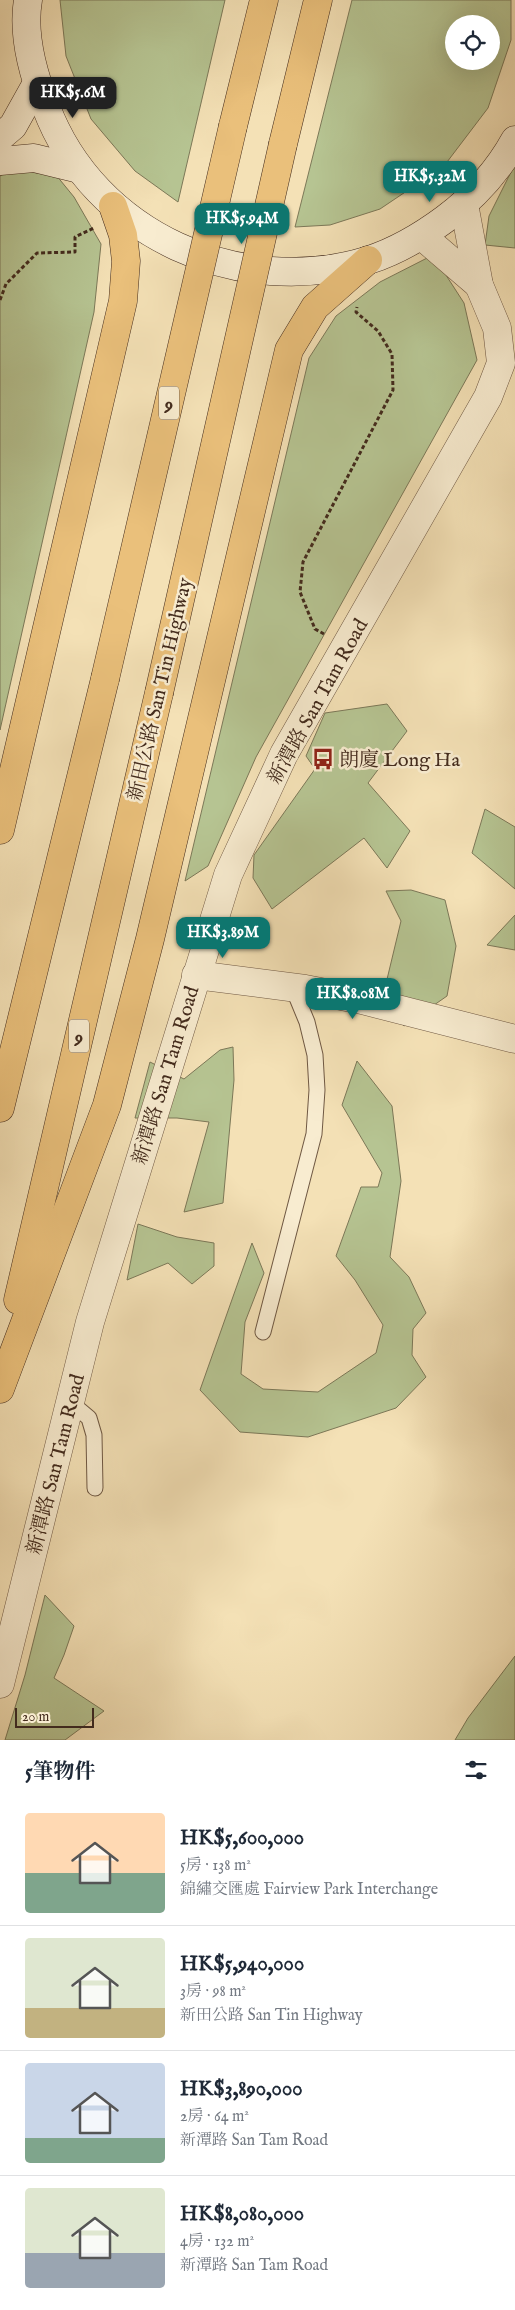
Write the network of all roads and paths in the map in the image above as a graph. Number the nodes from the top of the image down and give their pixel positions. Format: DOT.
graph roads {
  1 [pos="264,0"];
  2 [pos="318,0"];
  3 [pos="25,3"];
  4 [pos="36,83"];
  5 [pos="0,137"];
  6 [pos="515,140"];
  7 [pos="0,161"];
  8 [pos="79,169"];
  9 [pos="464,204"];
  10 [pos="113,206"];
  11 [pos="422,236"];
  12 [pos="75,252"];
  13 [pos="368,260"];
  14 [pos="479,285"];
  15 [pos="0,300"];
  16 [pos="356,312"];
  17 [pos="346,647"];
  18 [pos="0,830"];
  19 [pos="196,975"];
  20 [pos="293,988"];
  21 [pos="515,1039"];
  22 [pos="0,1108"];
  23 [pos="263,1332"];
  24 [pos="0,1378"];
  25 [pos="0,1389"];
  26 [pos="70,1402"];
  27 [pos="96,1488"];
  28 [pos="0,1684"];
  1 -- 22 [label="highway, 9, bridge"];
  2 -- 24 [label="highway, 新田公路 San Tin Highway / 9, bridge"];
  3 -- 4 [label="street"];
  4 -- 5 [label="street"];
  4 -- 8 [label="street"];
  6 -- 9 [label="street"];
  7 -- 8 [label="street"];
  8 -- 10 [label="street"];
  9 -- 11 [label="street"];
  9 -- 14 [label="street, 新潭路 San Tam Road"];
  10 -- 13 [label="street"];
  10 -- 18 [label="highway"];
  11 -- 13 [label="street"];
  11 -- 14 [label="street, 新潭路 San Tam Road"];
  12 -- 15 [label="path"];
  13 -- 25 [label="highway"];
  14 -- 17 [label="street, 新潭路 San Tam Road"];
  16 -- 17 [label="path"];
  17 -- 19 [label="street, 新潭路 San Tam Road"];
  19 -- 20 [label="street"];
  19 -- 26 [label="street, 新潭路 San Tam Road"];
  20 -- 21 [label="street"];
  20 -- 23 [label="lane"];
  26 -- 27 [label="lane"];
  26 -- 28 [label="street, 新潭路 San Tam Road"];
}
